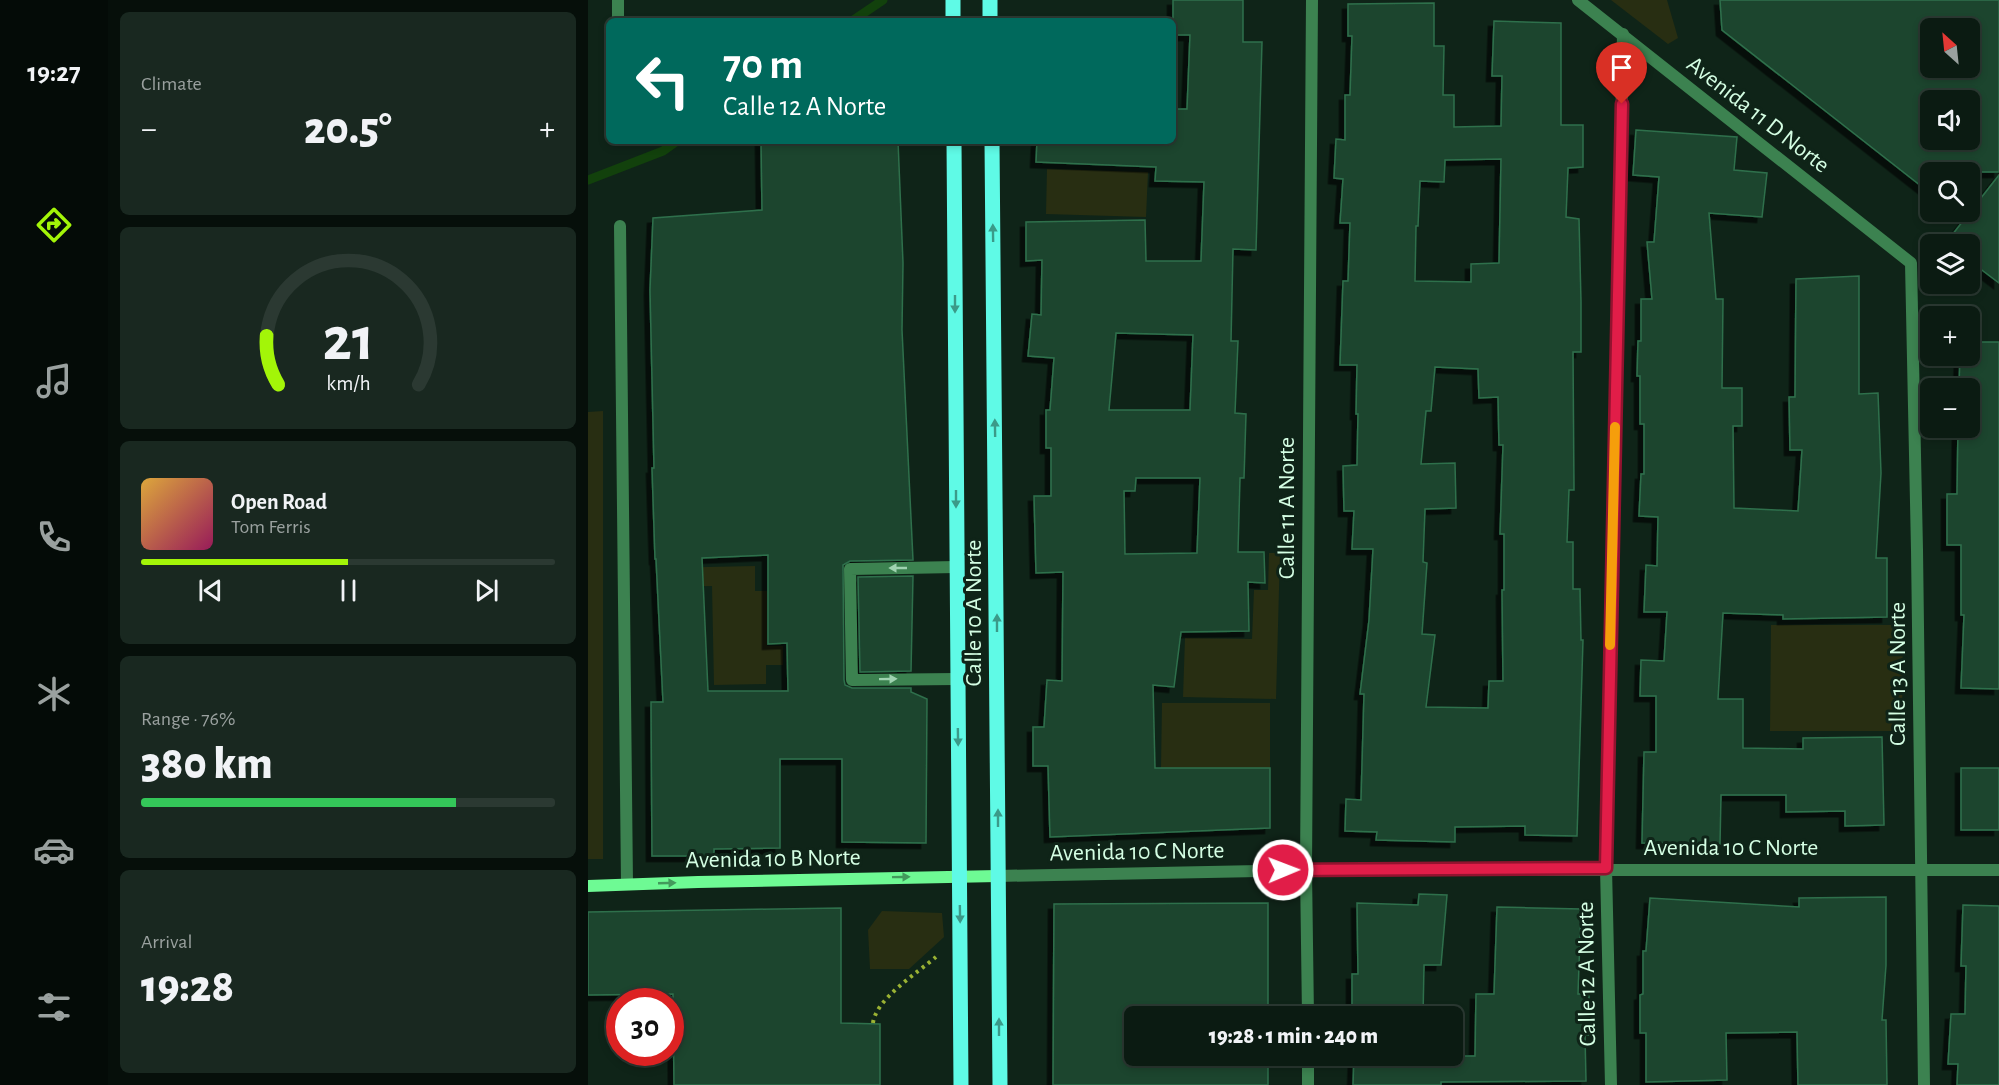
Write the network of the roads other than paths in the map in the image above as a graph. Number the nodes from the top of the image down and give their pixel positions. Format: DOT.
graph roads {
  1 [pos="618,0"];
  2 [pos="953,0"];
  3 [pos="990,0"];
  4 [pos="1312,0"];
  5 [pos="1578,0"];
  6 [pos="618,18"];
  7 [pos="953,18"];
  8 [pos="990,18"];
  9 [pos="1623,34"];
  10 [pos="954,144"];
  11 [pos="992,144"];
  12 [pos="620,226"];
  13 [pos="1911,263"];
  14 [pos="956,567"];
  15 [pos="957,679"];
  16 [pos="1606,868"];
  17 [pos="1920,869"];
  18 [pos="1306,870"];
  19 [pos="1999,870"];
  20 [pos="959,876"];
  21 [pos="998,876"];
  22 [pos="627,884"];
  23 [pos="588,886"];
  24 [pos="1308,1006"];
  25 [pos="1308,1066"];
  26 [pos="961,1085"];
  27 [pos="1000,1085"];
  28 [pos="1308,1085"];
  29 [pos="1611,1085"];
  30 [pos="1924,1085"];
  1 -- 6 [label="street"];
  2 -- 7 [label="main road"];
  3 -- 8 [label="main road"];
  4 -- 18 [label="street, Calle 11 A Norte"];
  5 -- 9 [label="street, Avenida 11 D Norte"];
  9 -- 13 [label="street, Avenida 11 D Norte"];
  9 -- 16 [label="street, Calle 12 A Norte"];
  10 -- 14 [label="main road, Calle 10 A Norte, one-way"];
  21 -- 11 [label="main road, Calle 10 A Norte, one-way"];
  12 -- 22 [label="street"];
  13 -- 17 [label="street, Calle 13 A Norte"];
  14 -- 15 [label="main road, Calle 10 A Norte"];
  14 -- 15 [label="street, one-way"];
  15 -- 20 [label="main road, Calle 10 A Norte, one-way"];
  16 -- 17 [label="street, Avenida 10 C Norte"];
  16 -- 18 [label="street, Avenida 10 C Norte"];
  16 -- 29 [label="street, Calle 12 A Norte"];
  17 -- 19 [label="street, Avenida 10 C Norte"];
  17 -- 30 [label="street, Calle 13 A Norte"];
  18 -- 21 [label="street, Avenida 10 C Norte"];
  18 -- 24 [label="street, Calle 11 A Norte"];
  20 -- 21 [label="street, Avenida 10 C Norte"];
  22 -- 20 [label="street, Avenida 10 B Norte, one-way"];
  20 -- 26 [label="main road, Calle 10 A Norte, one-way"];
  27 -- 21 [label="main road, Calle 10 A Norte, one-way"];
  22 -- 23 [label="street, Avenida 10 B Norte"];
  25 -- 28 [label="street"];
}
